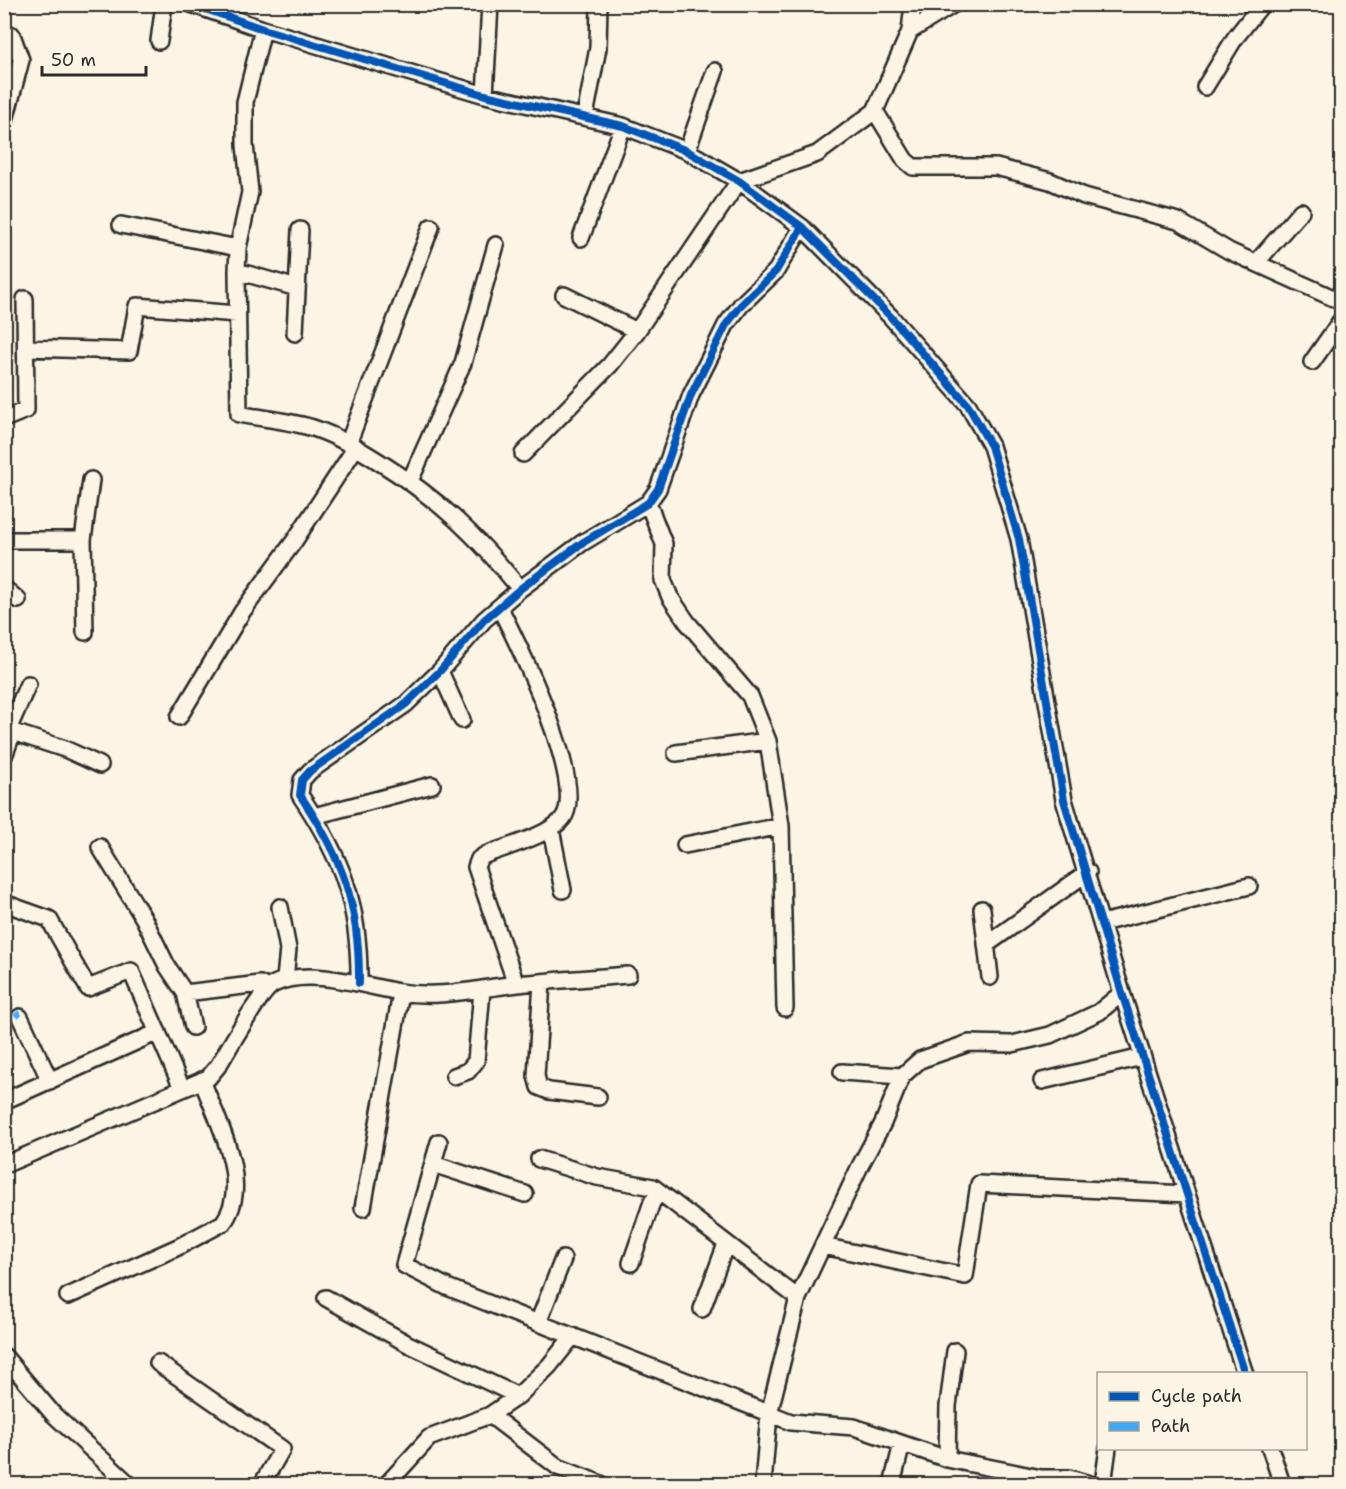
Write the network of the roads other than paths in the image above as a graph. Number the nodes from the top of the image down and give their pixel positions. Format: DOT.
graph roads {
  1 [pos="164,4"];
  2 [pos="191,4"];
  3 [pos="490,4"];
  4 [pos="599,4"];
  5 [pos="913,4"];
  6 [pos="954,4"];
  7 [pos="1262,4"];
  8 [pos="262,29"];
  9 [pos="910,32"];
  10 [pos="4,33"];
  11 [pos="159,40"];
  12 [pos="715,71"];
  13 [pos="1205,87"];
  14 [pos="485,96"];
  15 [pos="875,111"];
  16 [pos="585,116"];
  17 [pos="4,124"];
  18 [pos="623,126"];
  19 [pos="687,151"];
  20 [pos="739,181"];
  21 [pos="1301,212"];
  22 [pos="121,225"];
  23 [pos="432,227"];
  24 [pos="802,227"];
  25 [pos="300,230"];
  26 [pos="581,238"];
  27 [pos="496,245"];
  28 [pos="238,248"];
  29 [pos="1256,263"];
  30 [pos="237,271"];
  31 [pos="297,288"];
  32 [pos="564,295"];
  33 [pos="25,299"];
  34 [pos="1341,302"];
  35 [pos="237,314"];
  36 [pos="1341,319"];
  37 [pos="637,331"];
  38 [pos="295,333"];
  39 [pos="26,348"];
  40 [pos="1312,362"];
  41 [pos="4,419"];
  42 [pos="352,446"];
  43 [pos="523,454"];
  44 [pos="91,480"];
  45 [pos="410,481"];
  46 [pos="648,503"];
  47 [pos="4,540"];
  48 [pos="83,540"];
  49 [pos="4,588"];
  50 [pos="520,589"];
  51 [pos="18,600"];
  52 [pos="500,608"];
  53 [pos="85,632"];
  54 [pos="440,671"];
  55 [pos="28,684"];
  56 [pos="179,717"];
  57 [pos="462,720"];
  58 [pos="9,730"];
  59 [pos="768,741"];
  60 [pos="676,753"];
  61 [pos="4,756"];
  62 [pos="100,765"];
  63 [pos="432,785"];
  64 [pos="314,816"];
  65 [pos="782,826"];
  66 [pos="551,829"];
  67 [pos="686,845"];
  68 [pos="100,847"];
  69 [pos="1088,872"];
  70 [pos="1249,886"];
  71 [pos="563,890"];
  72 [pos="4,903"];
  73 [pos="280,907"];
  74 [pos="982,909"];
  75 [pos="1102,923"];
  76 [pos="986,945"];
  77 [pos="627,975"];
  78 [pos="990,977"];
  79 [pos="285,980"];
  80 [pos="542,982"];
  81 [pos="358,983"];
  82 [pos="516,984"];
  83 [pos="267,988"];
  84 [pos="482,990"];
  85 [pos="184,993"];
  86 [pos="401,993"];
  87 [pos="1122,993"];
  88 [pos="786,1008"];
  89 [pos="20,1017"];
  90 [pos="193,1027"];
  91 [pos="158,1032"];
  92 [pos="1142,1057"];
  93 [pos="842,1072"];
  94 [pos="454,1076"];
  95 [pos="902,1076"];
  96 [pos="202,1080"];
  97 [pos="50,1081"];
  98 [pos="1042,1081"];
  99 [pos="182,1088"];
  100 [pos="598,1097"];
  101 [pos="4,1101"];
  102 [pos="439,1142"];
  103 [pos="539,1159"];
  104 [pos="433,1164"];
  105 [pos="4,1165"];
  106 [pos="660,1192"];
  107 [pos="525,1194"];
  108 [pos="1187,1194"];
  109 [pos="363,1208"];
  110 [pos="726,1244"];
  111 [pos="823,1246"];
  112 [pos="563,1259"];
  113 [pos="631,1263"];
  114 [pos="68,1296"];
  115 [pos="326,1298"];
  116 [pos="798,1298"];
  117 [pos="702,1309"];
  118 [pos="538,1323"];
  119 [pos="573,1336"];
  120 [pos="955,1351"];
  121 [pos="4,1356"];
  122 [pos="158,1363"];
  123 [pos="1244,1372"];
  124 [pos="518,1396"];
  125 [pos="770,1414"];
  126 [pos="490,1415"];
  127 [pos="902,1444"];
  128 [pos="1108,1450"];
  129 [pos="1270,1450"];
  130 [pos="947,1459"];
  131 [pos="391,1483"];
  132 [pos="129,1485"];
  133 [pos="262,1485"];
  134 [pos="601,1485"];
  135 [pos="763,1485"];
  136 [pos="892,1485"];
  137 [pos="1090,1485"];
  138 [pos="1102,1485"];
  139 [pos="1282,1485"];
  1 -- 11 [label="street"];
  2 -- 8 [label="street"];
  3 -- 14 [label="street"];
  4 -- 16 [label="street"];
  5 -- 9 [label="street"];
  6 -- 9 [label="street"];
  7 -- 13 [label="street"];
  8 -- 14 [label="street"];
  8 -- 28 [label="street"];
  9 -- 15 [label="street"];
  10 -- 17 [label="street"];
  12 -- 19 [label="street"];
  14 -- 16 [label="street"];
  15 -- 20 [label="street"];
  15 -- 29 [label="street"];
  16 -- 18 [label="street"];
  18 -- 19 [label="street"];
  18 -- 26 [label="street"];
  19 -- 20 [label="street"];
  20 -- 24 [label="street"];
  20 -- 37 [label="street"];
  21 -- 29 [label="street"];
  22 -- 28 [label="street"];
  23 -- 42 [label="street"];
  24 -- 46 [label="street"];
  24 -- 69 [label="street"];
  25 -- 31 [label="street"];
  27 -- 45 [label="street"];
  28 -- 30 [label="street"];
  29 -- 34 [label="street"];
  30 -- 31 [label="street"];
  30 -- 35 [label="street"];
  31 -- 38 [label="street"];
  32 -- 37 [label="street"];
  33 -- 39 [label="street"];
  35 -- 39 [label="street"];
  35 -- 42 [label="street"];
  36 -- 40 [label="street"];
  37 -- 43 [label="street"];
  39 -- 41 [label="street"];
  42 -- 45 [label="street"];
  42 -- 56 [label="street"];
  44 -- 48 [label="street"];
  45 -- 50 [label="street"];
  46 -- 50 [label="street"];
  46 -- 59 [label="street"];
  47 -- 48 [label="street"];
  48 -- 53 [label="street"];
  49 -- 51 [label="street"];
  50 -- 52 [label="street"];
  52 -- 54 [label="street"];
  52 -- 66 [label="street"];
  54 -- 57 [label="street"];
  54 -- 64 [label="street"];
  55 -- 58 [label="street"];
  58 -- 61 [label="street"];
  58 -- 62 [label="street"];
  59 -- 60 [label="street"];
  59 -- 65 [label="street"];
  63 -- 64 [label="street"];
  64 -- 81 [label="street"];
  65 -- 67 [label="street"];
  65 -- 88 [label="street"];
  66 -- 71 [label="street"];
  66 -- 82 [label="street"];
  68 -- 85 [label="street"];
  69 -- 75 [label="street"];
  69 -- 76 [label="street"];
  70 -- 75 [label="street"];
  72 -- 91 [label="street"];
  73 -- 79 [label="street"];
  74 -- 76 [label="street"];
  75 -- 87 [label="street"];
  76 -- 78 [label="street"];
  77 -- 80 [label="street"];
  79 -- 81 [label="street"];
  79 -- 83 [label="street"];
  80 -- 82 [label="street"];
  80 -- 100 [label="street"];
  81 -- 86 [label="street"];
  82 -- 84 [label="street"];
  83 -- 85 [label="street"];
  83 -- 96 [label="street"];
  84 -- 86 [label="street"];
  84 -- 94 [label="street"];
  85 -- 90 [label="street"];
  86 -- 109 [label="street"];
  87 -- 92 [label="street"];
  87 -- 95 [label="street"];
  89 -- 97 [label="street"];
  91 -- 97 [label="street"];
  91 -- 99 [label="street"];
  92 -- 98 [label="street"];
  92 -- 108 [label="street"];
  93 -- 95 [label="street"];
  95 -- 111 [label="street"];
  96 -- 99 [label="street"];
  96 -- 114 [label="street"];
  97 -- 101 [label="street"];
  99 -- 105 [label="street"];
  102 -- 104 [label="street"];
  103 -- 106 [label="street"];
  104 -- 107 [label="street"];
  104 -- 118 [label="street"];
  106 -- 110 [label="street"];
  106 -- 113 [label="street"];
  108 -- 111 [label="street"];
  108 -- 123 [label="street"];
  110 -- 116 [label="street"];
  110 -- 117 [label="street"];
  111 -- 116 [label="street"];
  112 -- 118 [label="street"];
  115 -- 124 [label="street"];
  116 -- 125 [label="street"];
  118 -- 119 [label="street"];
  119 -- 124 [label="street"];
  119 -- 125 [label="street"];
  120 -- 130 [label="street"];
  121 -- 132 [label="street"];
  122 -- 133 [label="street"];
  124 -- 126 [label="street"];
  125 -- 127 [label="street"];
  125 -- 135 [label="street"];
  126 -- 131 [label="street"];
  126 -- 134 [label="street"];
  127 -- 130 [label="street"];
  127 -- 136 [label="street"];
  128 -- 138 [label="street"];
  129 -- 139 [label="street"];
  130 -- 137 [label="street"];
}
